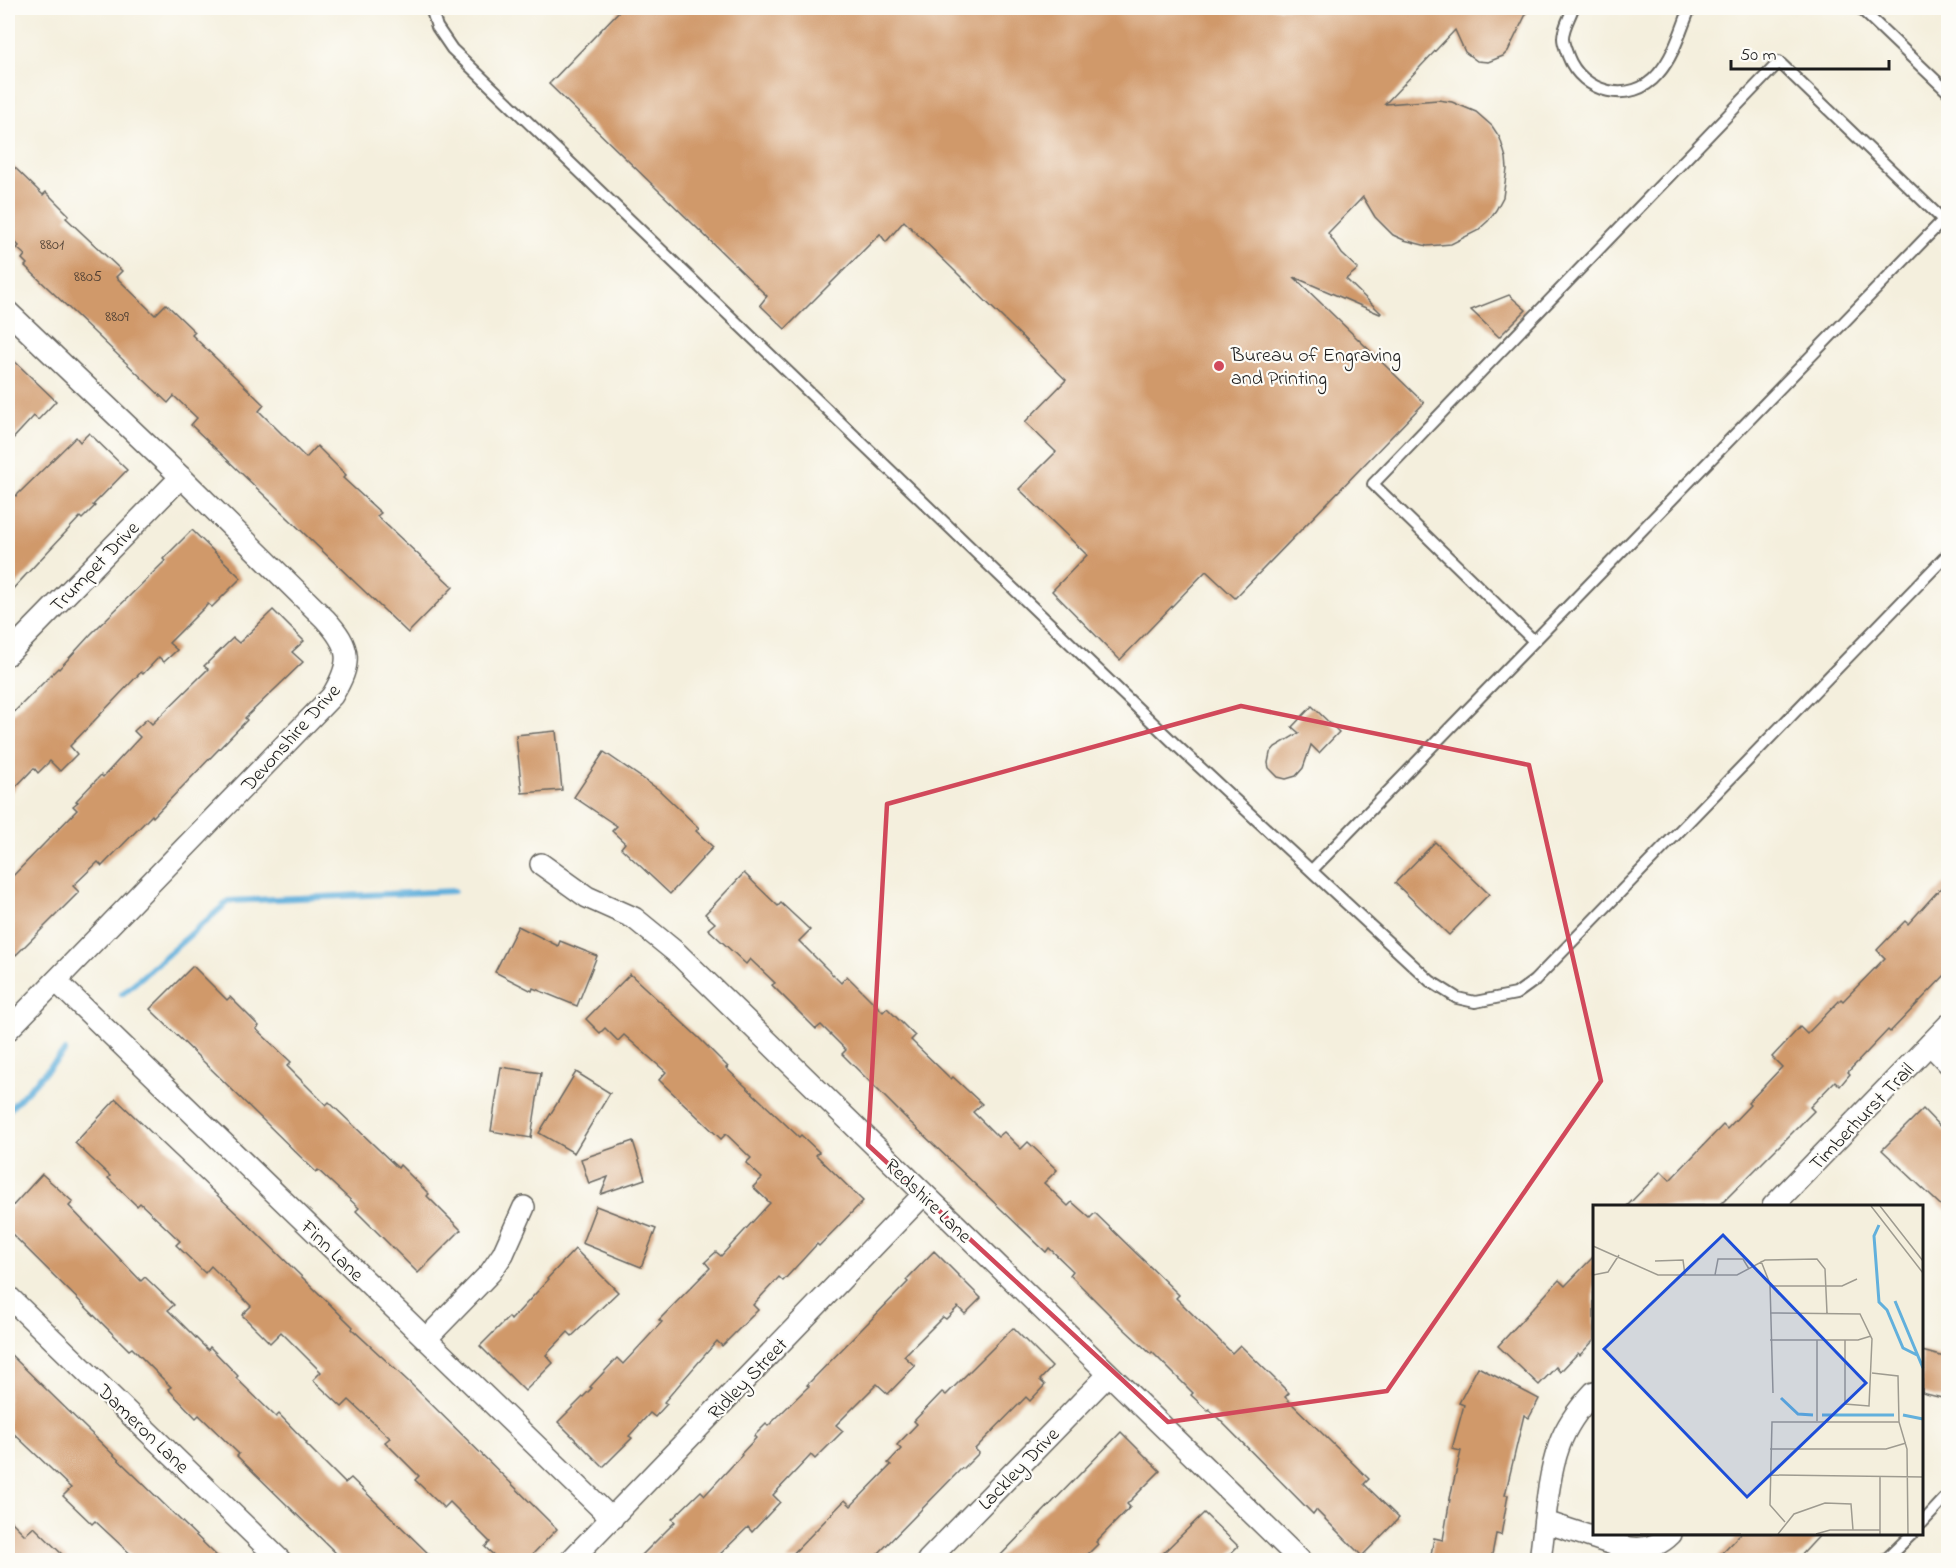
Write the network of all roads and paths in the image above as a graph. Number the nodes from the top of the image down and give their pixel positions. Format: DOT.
graph roads {
  1 [pos="431,8"];
  2 [pos="1573,8"];
  3 [pos="1690,8"];
  4 [pos="1860,8"];
  5 [pos="1948,92"];
  6 [pos="1946,218"];
  7 [pos="8,312"];
  8 [pos="180,477"];
  9 [pos="1948,554"];
  10 [pos="1534,641"];
  11 [pos="8,654"];
  12 [pos="542,864"];
  13 [pos="1312,870"];
  14 [pos="56,981"];
  15 [pos="1948,1025"];
  16 [pos="8,1030"];
  17 [pos="1930,1044"];
  18 [pos="1948,1063"];
  19 [pos="923,1195"];
  20 [pos="1774,1205"];
  21 [pos="524,1207"];
  22 [pos="8,1296"];
  23 [pos="426,1339"];
  24 [pos="1108,1375"];
  25 [pos="1593,1393"];
  26 [pos="1948,1495"];
  27 [pos="612,1519"];
  28 [pos="1545,1522"];
  29 [pos="1923,1522"];
  30 [pos="1668,1535"];
  31 [pos="1909,1535"];
  32 [pos="1293,1558"];
  33 [pos="280,1560"];
  34 [pos="571,1560"];
  35 [pos="928,1560"];
  36 [pos="1540,1560"];
  37 [pos="1885,1560"];
  1 -- 13 [label="lane"];
  2 -- 3 [label="lane"];
  4 -- 5 [label="lane"];
  6 -- 10 [label="lane"];
  6 -- 10 [label="lane"];
  7 -- 8 [label="street, Devonshire Drive"];
  8 -- 11 [label="street, Trumpet Drive"];
  8 -- 14 [label="street, Devonshire Drive"];
  9 -- 13 [label="lane"];
  10 -- 13 [label="lane"];
  12 -- 19 [label="street, Redshire Lane"];
  14 -- 16 [label="street, Devonshire Drive"];
  14 -- 23 [label="street, Finn Lane"];
  15 -- 17 [label="street, Timberhurst Trail"];
  17 -- 18 [label="street"];
  17 -- 20 [label="street, Timberhurst Trail"];
  19 -- 24 [label="street, Redshire Lane"];
  19 -- 27 [label="street, Ridley Street"];
  21 -- 23 [label="street"];
  22 -- 33 [label="street, Dameron Lane"];
  23 -- 27 [label="street, Finn Lane"];
  24 -- 32 [label="street, Redshire Lane"];
  24 -- 35 [label="street, Lackley Drive"];
  25 -- 28 [label="street"];
  26 -- 29 [label="lane"];
  27 -- 34 [label="street, Ridley Street"];
  28 -- 30 [label="street"];
  28 -- 36 [label="street"];
  31 -- 37 [label="lane"];
}
